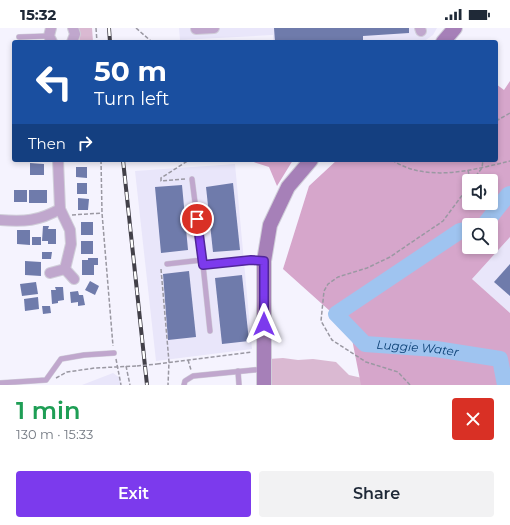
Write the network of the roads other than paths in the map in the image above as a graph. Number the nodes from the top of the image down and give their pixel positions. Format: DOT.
graph roads {
  1 [pos="73,28"];
  2 [pos="196,28"];
  3 [pos="214,28"];
  4 [pos="455,28"];
  5 [pos="51,35"];
  6 [pos="19,37"];
  7 [pos="73,40"];
  8 [pos="445,40"];
  9 [pos="58,162"];
  10 [pos="309,162"];
  11 [pos="192,179"];
  12 [pos="62,212"];
  13 [pos="0,220"];
  14 [pos="264,261"];
  15 [pos="203,263"];
  16 [pos="167,264"];
  17 [pos="65,269"];
  18 [pos="50,273"];
  19 [pos="74,279"];
  20 [pos="210,331"];
  21 [pos="114,353"];
  22 [pos="264,368"];
  23 [pos="238,371"];
  24 [pos="0,383"];
  25 [pos="184,385"];
  26 [pos="239,385"];
  27 [pos="264,385"];
  1 -- 7 [label="street"];
  2 -- 3 [label="street"];
  4 -- 8 [label="main road"];
  5 -- 6 [label="lane"];
  9 -- 12 [label="street"];
  10 -- 14 [label="main road"];
  11 -- 15 [label="lane"];
  12 -- 13 [label="street"];
  12 -- 17 [label="street"];
  14 -- 15 [label="lane"];
  14 -- 22 [label="main road"];
  15 -- 16 [label="lane"];
  15 -- 20 [label="lane"];
  17 -- 18 [label="street"];
  17 -- 19 [label="street"];
  21 -- 24 [label="lane"];
  22 -- 23 [label="lane"];
  22 -- 27 [label="main road"];
  23 -- 25 [label="lane"];
  23 -- 26 [label="lane"];
}
